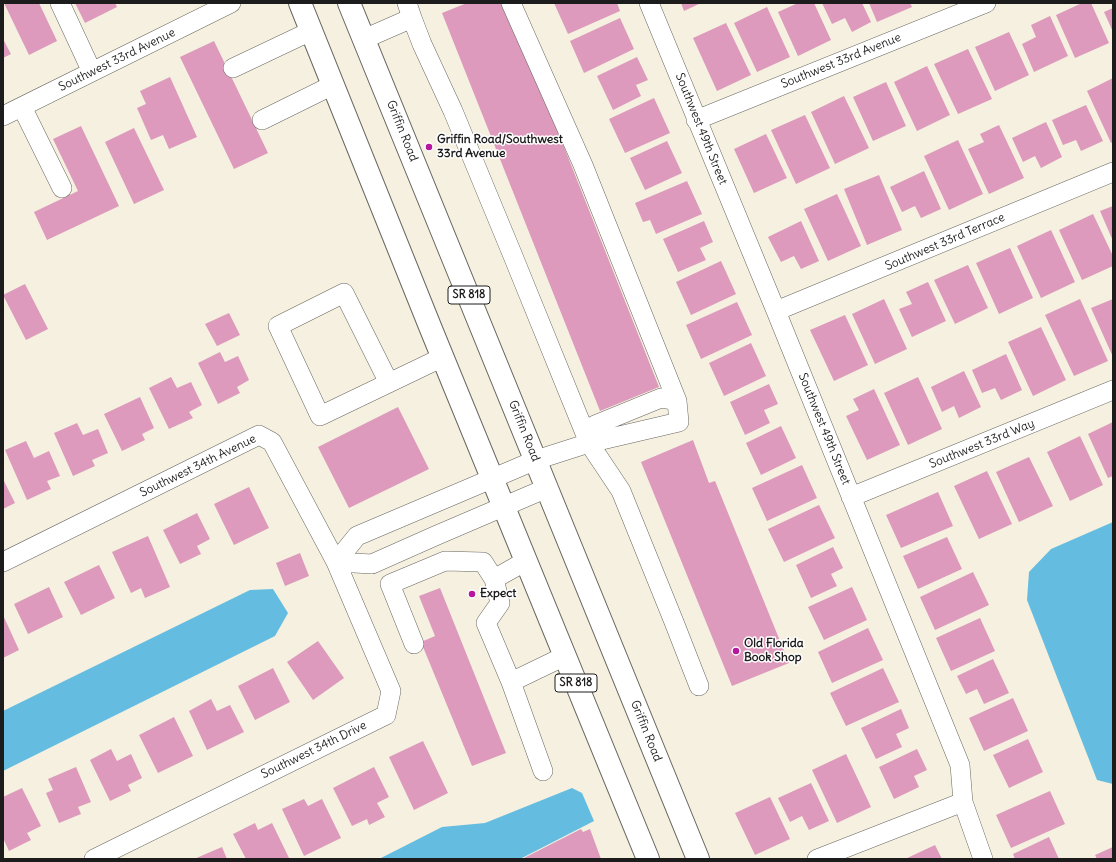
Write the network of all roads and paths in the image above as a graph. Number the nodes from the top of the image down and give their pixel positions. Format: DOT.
graph roads {
  1 [pos="60,3"];
  2 [pos="231,3"];
  3 [pos="300,3"];
  4 [pos="335,3"];
  5 [pos="349,3"];
  6 [pos="512,3"];
  7 [pos="649,3"];
  8 [pos="986,3"];
  9 [pos="410,11"];
  10 [pos="311,31"];
  11 [pos="364,39"];
  12 [pos="233,68"];
  13 [pos="92,72"];
  14 [pos="333,85"];
  15 [pos="22,107"];
  16 [pos="3,116"];
  17 [pos="262,120"];
  18 [pos="696,120"];
  19 [pos="1113,172"];
  20 [pos="62,188"];
  21 [pos="776,311"];
  22 [pos="443,357"];
  23 [pos="389,383"];
  24 [pos="1113,390"];
  25 [pos="677,401"];
  26 [pos="589,443"];
  27 [pos="536,460"];
  28 [pos="493,478"];
  29 [pos="547,488"];
  30 [pos="851,497"];
  31 [pos="504,506"];
  32 [pos="424,508"];
  33 [pos="435,536"];
  34 [pos="526,560"];
  35 [pos="445,561"];
  36 [pos="3,562"];
  37 [pos="336,562"];
  38 [pos="494,579"];
  39 [pos="414,644"];
  40 [pos="565,656"];
  41 [pos="511,682"];
  42 [pos="699,686"];
  43 [pos="543,771"];
  44 [pos="963,802"];
  45 [pos="94,859"];
  46 [pos="648,859"];
  47 [pos="698,859"];
  48 [pos="817,859"];
  49 [pos="983,859"];
  1 -- 13 [label="street"];
  2 -- 13 [label="street, Southwest 33rd Avenue"];
  3 -- 10 [label="main road, SR 818"];
  4 -- 11 [label="main road"];
  5 -- 11 [label="main road, Griffin Road / SR 818"];
  6 -- 25 [label="street"];
  7 -- 18 [label="street, Southwest 49th Street"];
  8 -- 18 [label="street, Southwest 33rd Avenue"];
  9 -- 11 [label="street"];
  9 -- 26 [label="street"];
  10 -- 12 [label="street"];
  10 -- 14 [label="main road, SR 818"];
  11 -- 27 [label="main road, Griffin Road / SR 818"];
  13 -- 15 [label="street, Southwest 33rd Avenue"];
  14 -- 17 [label="street"];
  14 -- 22 [label="main road, SR 818"];
  15 -- 16 [label="street, Southwest 33rd Avenue"];
  15 -- 20 [label="street"];
  18 -- 21 [label="street, Southwest 49th Street"];
  19 -- 21 [label="street, Southwest 33rd Terrace"];
  21 -- 30 [label="street, Southwest 49th Street"];
  22 -- 23 [label="street"];
  22 -- 28 [label="main road, SR 818"];
  23 -- 23 [label="street"];
  24 -- 30 [label="street, Southwest 33rd Way"];
  25 -- 26 [label="street"];
  25 -- 26 [label="street"];
  26 -- 27 [label="street"];
  26 -- 42 [label="street"];
  27 -- 28 [label="street"];
  27 -- 29 [label="main road, Griffin Road / SR 818"];
  28 -- 31 [label="main road, SR 818"];
  28 -- 32 [label="street"];
  29 -- 31 [label="street"];
  29 -- 47 [label="main road, Griffin Road / SR 818"];
  30 -- 44 [label="street, Southwest 49th Street"];
  31 -- 33 [label="street"];
  31 -- 34 [label="main road, SR 818"];
  32 -- 33 [label="street"];
  32 -- 37 [label="street"];
  33 -- 35 [label="street"];
  33 -- 37 [label="street"];
  34 -- 38 [label="street"];
  34 -- 40 [label="main road, SR 818"];
  35 -- 38 [label="street"];
  35 -- 39 [label="street"];
  36 -- 37 [label="street, Southwest 34th Avenue"];
  37 -- 45 [label="street, Southwest 34th Drive"];
  38 -- 41 [label="street"];
  40 -- 41 [label="street"];
  40 -- 46 [label="main road, SR 818"];
  41 -- 43 [label="street"];
  44 -- 48 [label="street"];
  44 -- 49 [label="street, Southwest 49th Street"];
}
